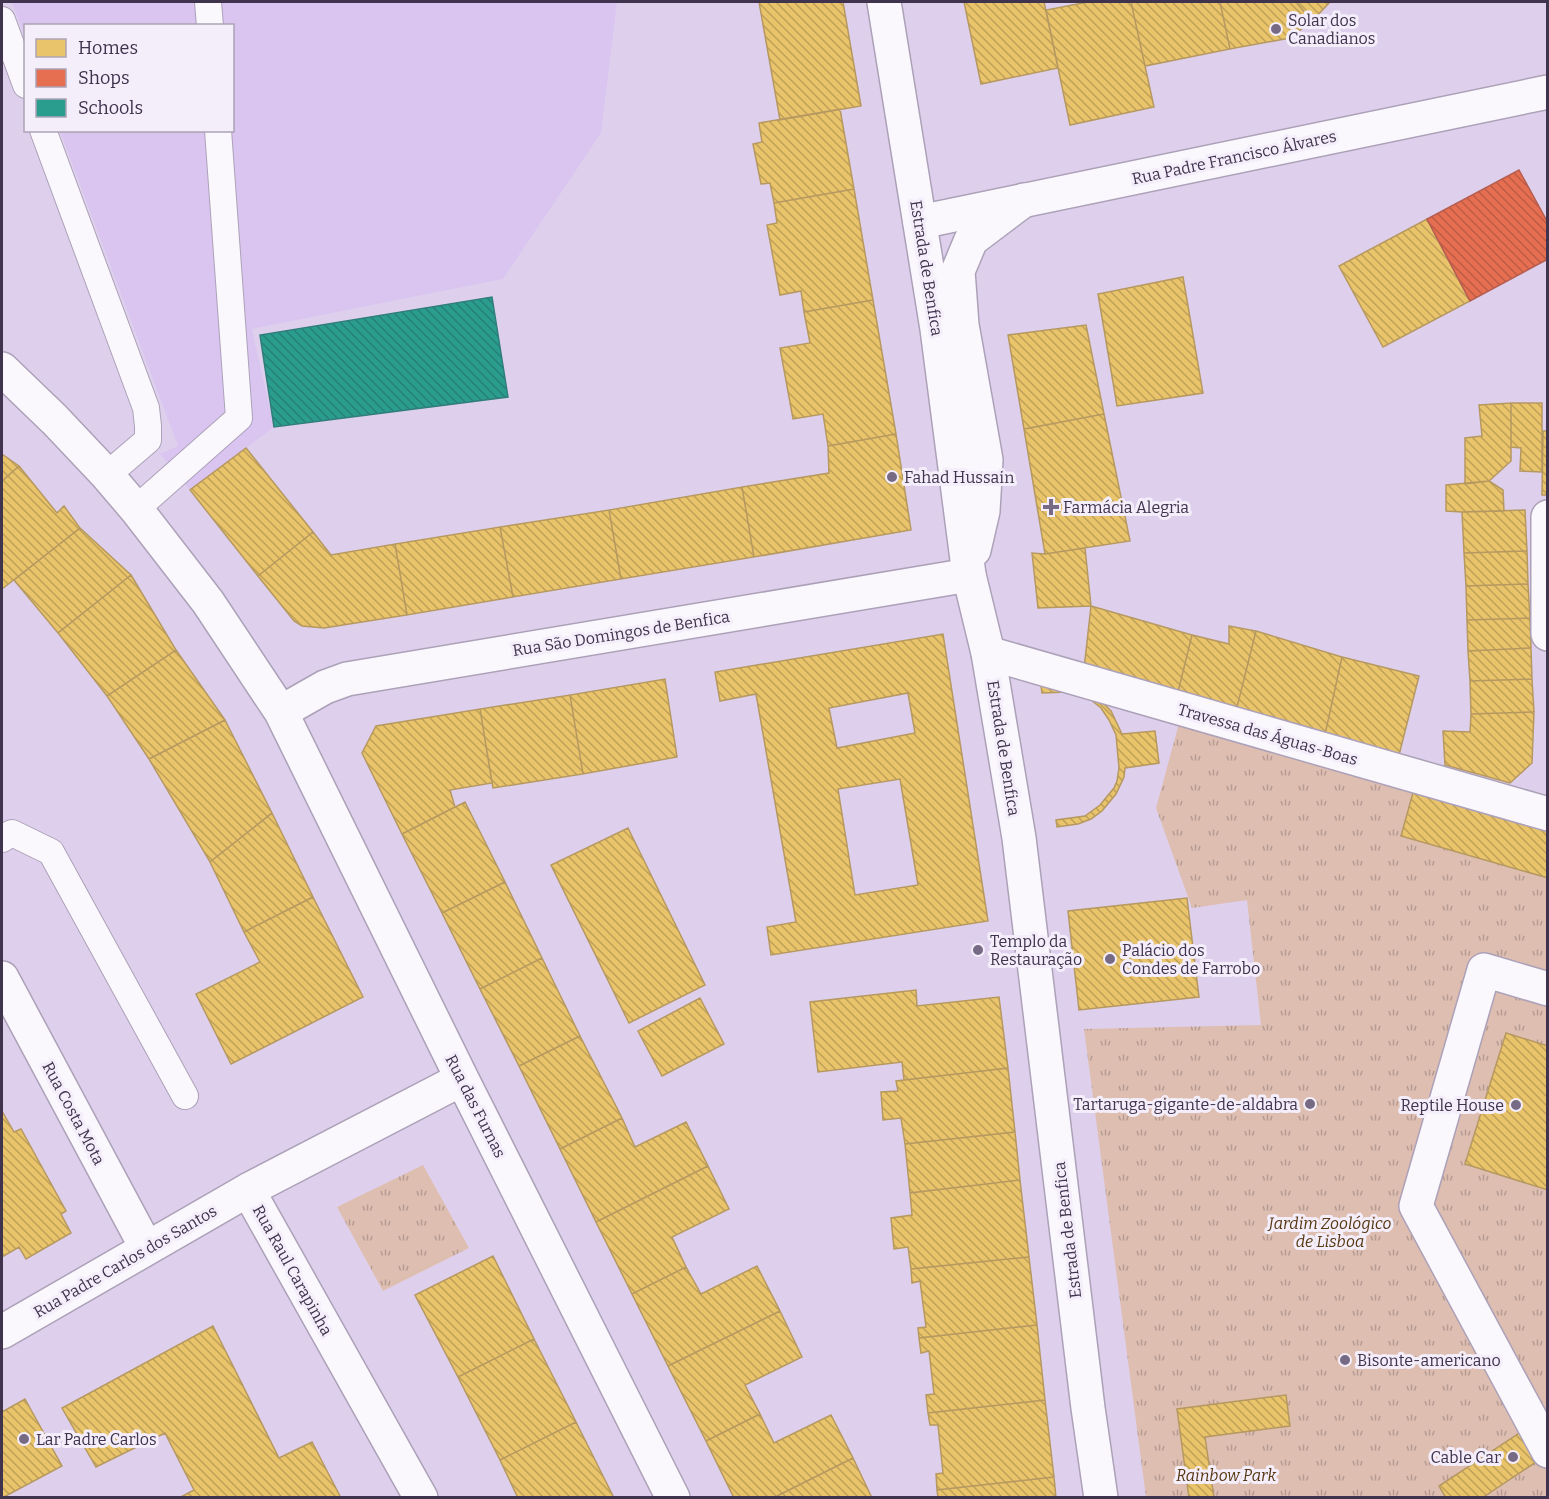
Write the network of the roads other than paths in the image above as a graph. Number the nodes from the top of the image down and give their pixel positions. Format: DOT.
graph roads {
  1 [pos="208,2"];
  2 [pos="884,2"];
  3 [pos="2,20"];
  4 [pos="210,24"];
  5 [pos="24,80"];
  6 [pos="1548,92"];
  7 [pos="44,132"];
  8 [pos="218,132"];
  9 [pos="1024,200"];
  10 [pos="920,222"];
  11 [pos="2,369"];
  12 [pos="107,475"];
  13 [pos="136,509"];
  14 [pos="1548,517"];
  15 [pos="969,575"];
  16 [pos="1548,634"];
  17 [pos="988,653"];
  18 [pos="281,712"];
  19 [pos="1548,814"];
  20 [pos="2,839"];
  21 [pos="2,978"];
  22 [pos="1548,989"];
  23 [pos="462,1079"];
  24 [pos="185,1096"];
  25 [pos="248,1190"];
  26 [pos="146,1247"];
  27 [pos="2,1332"];
  28 [pos="1548,1451"];
  29 [pos="421,1497"];
  30 [pos="673,1497"];
  31 [pos="1101,1497"];
  1 -- 4 [label="lane"];
  2 -- 10 [label="street, Estrada de Benfica"];
  3 -- 5 [label="lane"];
  6 -- 9 [label="street, Rua Padre Francisco Álvares"];
  7 -- 12 [label="lane"];
  8 -- 13 [label="lane"];
  9 -- 10 [label="street, Rua Padre Francisco Álvares"];
  9 -- 15 [label="street"];
  10 -- 15 [label="street, Estrada de Benfica"];
  11 -- 12 [label="street, Rua das Furnas"];
  12 -- 13 [label="street, Rua das Furnas"];
  13 -- 18 [label="street, Rua das Furnas"];
  14 -- 16 [label="street"];
  15 -- 17 [label="street, Estrada de Benfica"];
  15 -- 18 [label="street, Rua São Domingos de Benfica"];
  17 -- 19 [label="street, Travessa das Águas-Boas"];
  17 -- 31 [label="street, Estrada de Benfica"];
  18 -- 23 [label="street, Rua das Furnas"];
  20 -- 24 [label="lane"];
  21 -- 26 [label="street, Rua Costa Mota"];
  22 -- 28 [label="street"];
  23 -- 25 [label="street, Rua Raul Carapinha"];
  23 -- 30 [label="street, Rua das Furnas"];
  25 -- 26 [label="street, Rua Padre Carlos dos Santos"];
  25 -- 29 [label="street, Rua Raul Carapinha"];
  26 -- 27 [label="street, Rua Padre Carlos dos Santos"];
}
